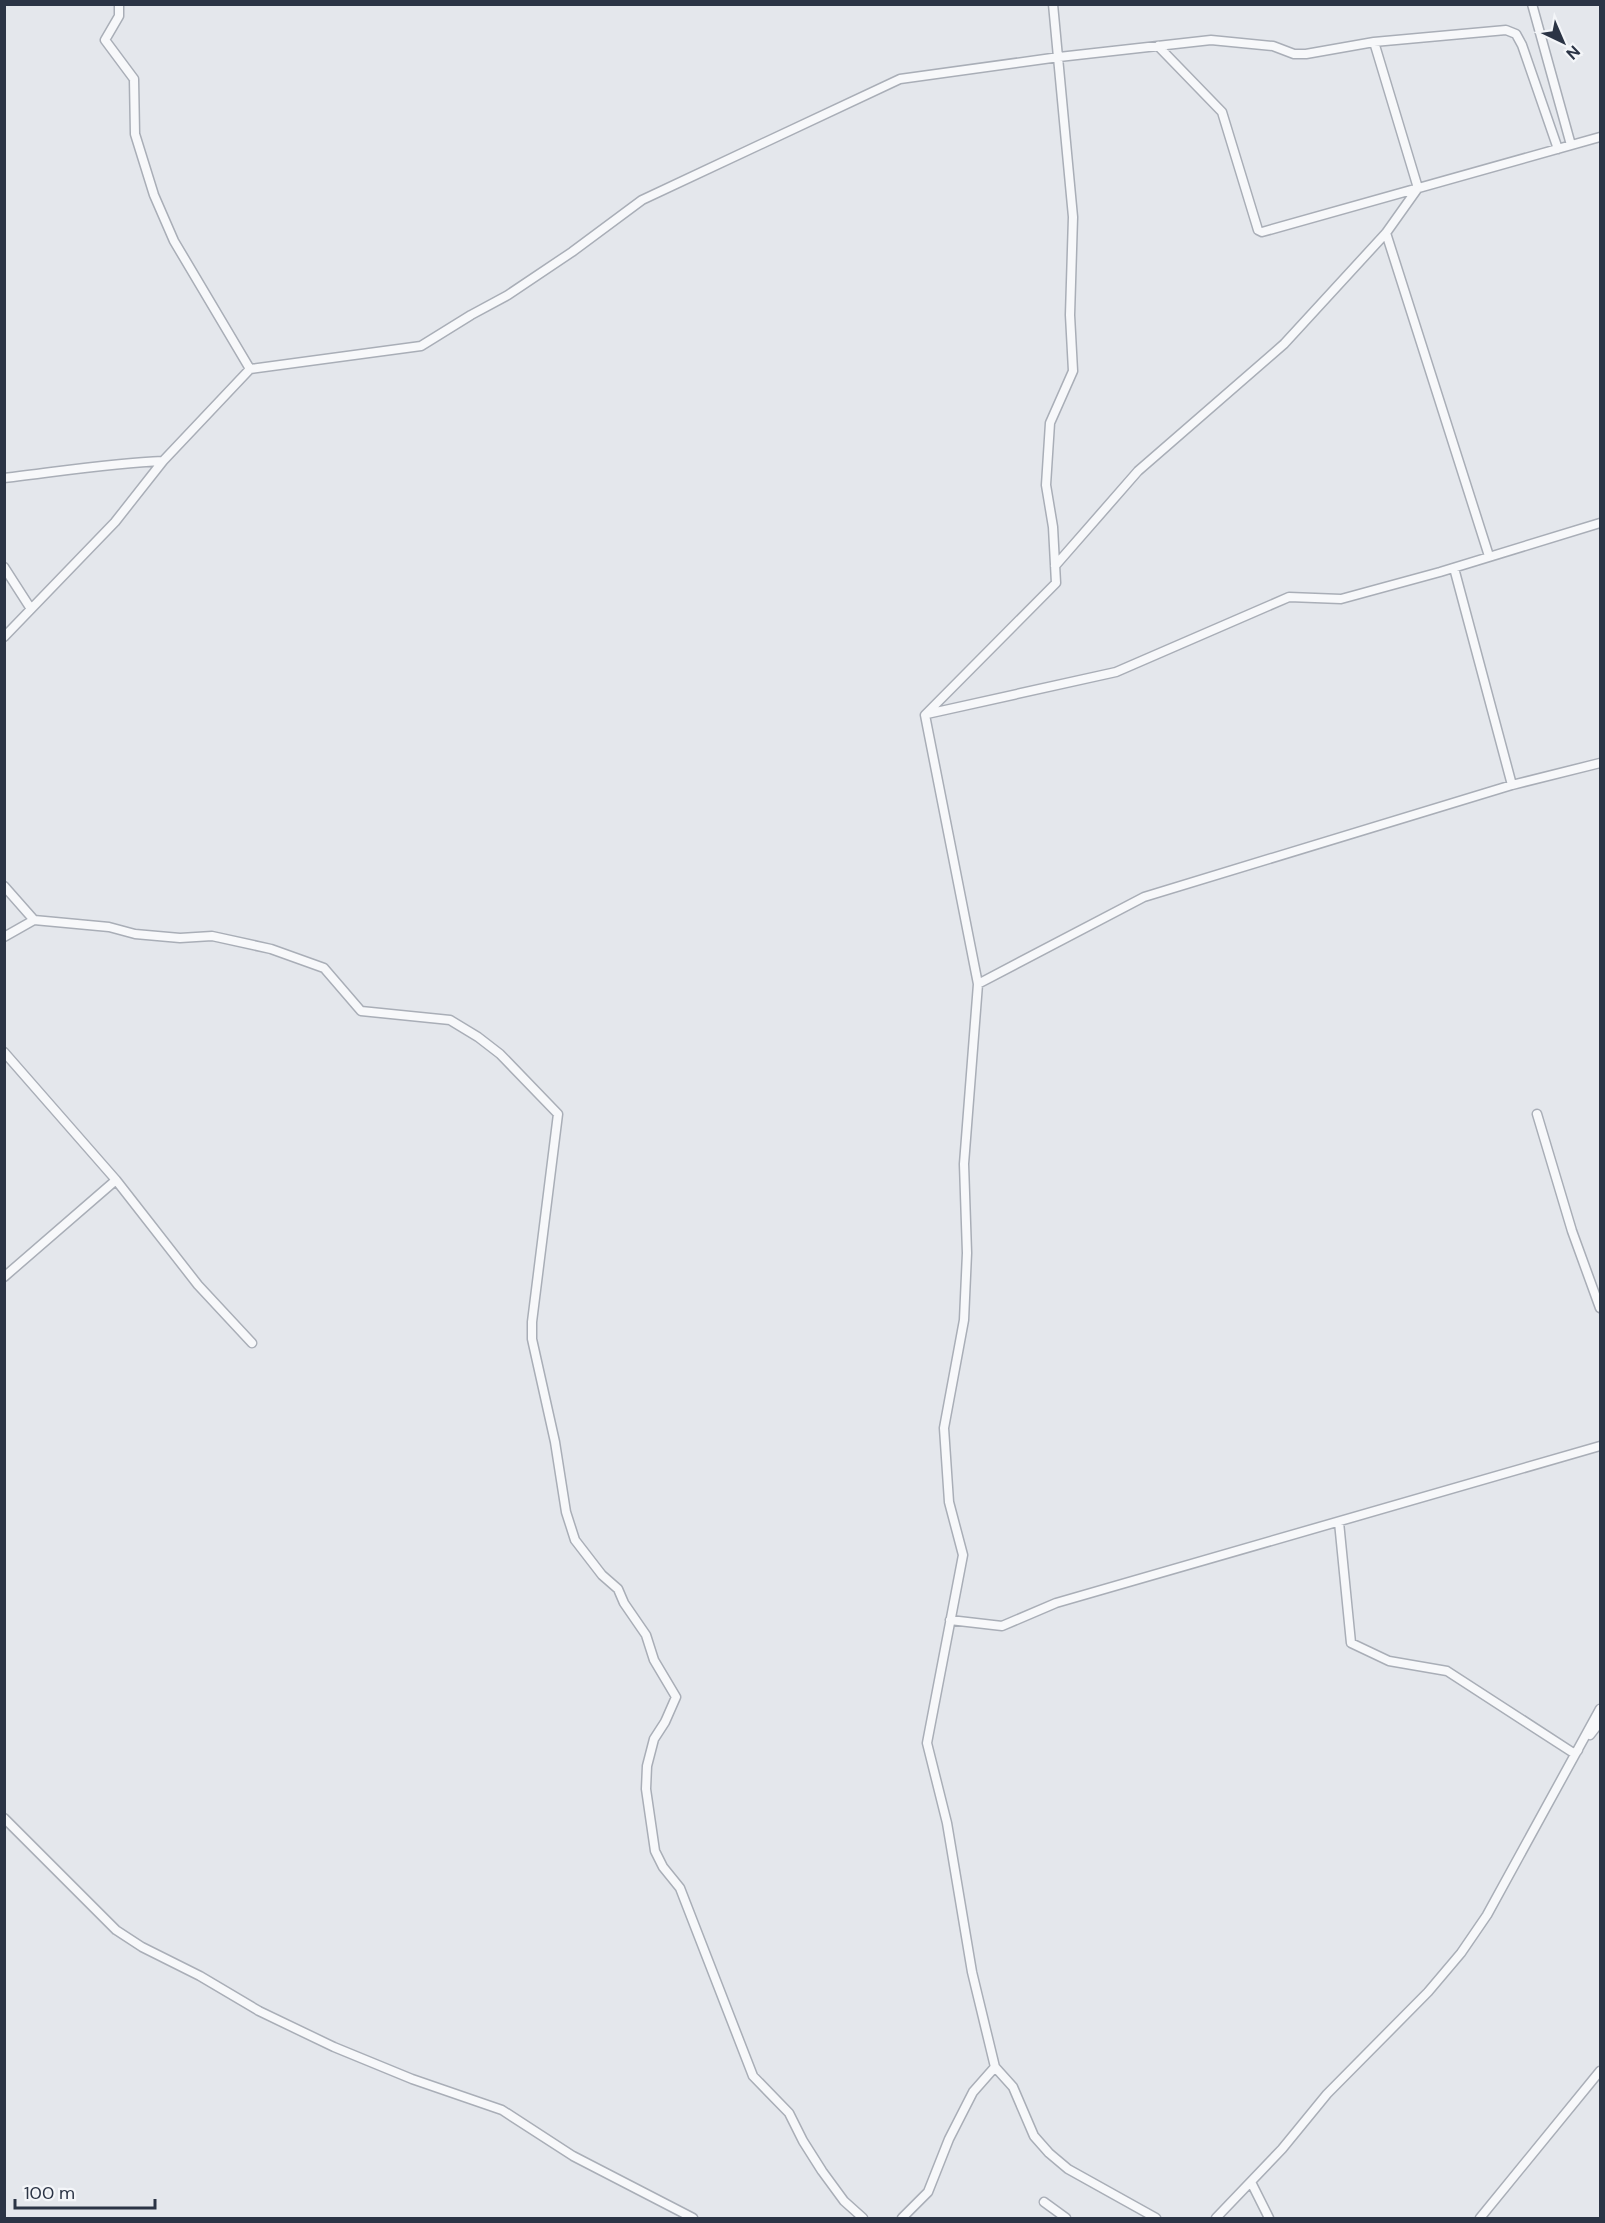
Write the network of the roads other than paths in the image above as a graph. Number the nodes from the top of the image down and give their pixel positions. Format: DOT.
graph roads {
  1 [pos="119,4"];
  2 [pos="1053,4"];
  3 [pos="1532,4"];
  4 [pos="1374,42"];
  5 [pos="1158,46"];
  6 [pos="1059,57"];
  7 [pos="1600,137"];
  8 [pos="1571,145"];
  9 [pos="1558,149"];
  10 [pos="1418,188"];
  11 [pos="1386,233"];
  12 [pos="250,369"];
  13 [pos="163,461"];
  14 [pos="4,478"];
  15 [pos="1600,524"];
  16 [pos="1489,556"];
  17 [pos="1055,566"];
  18 [pos="4,567"];
  19 [pos="1454,568"];
  20 [pos="32,609"];
  21 [pos="4,637"];
  22 [pos="925,715"];
  23 [pos="1600,763"];
  24 [pos="1512,785"];
  25 [pos="4,886"];
  26 [pos="34,920"];
  27 [pos="4,938"];
  28 [pos="978,984"];
  29 [pos="4,1052"];
  30 [pos="1537,1114"];
  31 [pos="116,1180"];
  32 [pos="4,1277"];
  33 [pos="1600,1308"];
  34 [pos="252,1342"];
  35 [pos="1600,1446"];
  36 [pos="1339,1522"];
  37 [pos="950,1620"];
  38 [pos="1600,1708"];
  39 [pos="1600,1722"];
  40 [pos="1575,1754"];
  41 [pos="4,1818"];
  42 [pos="995,2067"];
  43 [pos="1600,2071"];
  44 [pos="1251,2182"];
  45 [pos="1044,2202"];
  46 [pos="693,2218"];
  47 [pos="863,2218"];
  48 [pos="903,2218"];
  49 [pos="1066,2218"];
  50 [pos="1156,2218"];
  51 [pos="1216,2218"];
  52 [pos="1269,2218"];
  53 [pos="1480,2218"];
  1 -- 12 [label="street"];
  2 -- 6 [label="street"];
  3 -- 8 [label="street"];
  4 -- 5 [label="street"];
  4 -- 9 [label="street"];
  4 -- 10 [label="street"];
  5 -- 6 [label="street"];
  5 -- 10 [label="street"];
  6 -- 12 [label="street"];
  6 -- 17 [label="street"];
  7 -- 8 [label="street"];
  8 -- 9 [label="street"];
  9 -- 10 [label="street"];
  10 -- 11 [label="street"];
  11 -- 16 [label="street"];
  11 -- 17 [label="street"];
  12 -- 13 [label="street"];
  13 -- 14 [label="street"];
  13 -- 20 [label="street"];
  15 -- 16 [label="street"];
  16 -- 19 [label="street"];
  17 -- 22 [label="street"];
  18 -- 20 [label="street"];
  19 -- 22 [label="street"];
  19 -- 24 [label="street"];
  20 -- 21 [label="street"];
  22 -- 28 [label="street"];
  23 -- 24 [label="street"];
  24 -- 28 [label="street"];
  25 -- 26 [label="street"];
  26 -- 27 [label="street"];
  26 -- 47 [label="street"];
  28 -- 37 [label="street"];
  29 -- 31 [label="street"];
  30 -- 33 [label="street"];
  31 -- 32 [label="street"];
  31 -- 34 [label="street"];
  35 -- 36 [label="street"];
  36 -- 37 [label="street"];
  36 -- 40 [label="street"];
  37 -- 42 [label="street"];
  38 -- 40 [label="street"];
  39 -- 40 [label="street"];
  40 -- 44 [label="street"];
  41 -- 46 [label="street"];
  42 -- 48 [label="street"];
  42 -- 50 [label="street"];
  43 -- 53 [label="street"];
  44 -- 51 [label="street"];
  44 -- 52 [label="street"];
  45 -- 49 [label="street"];
}
